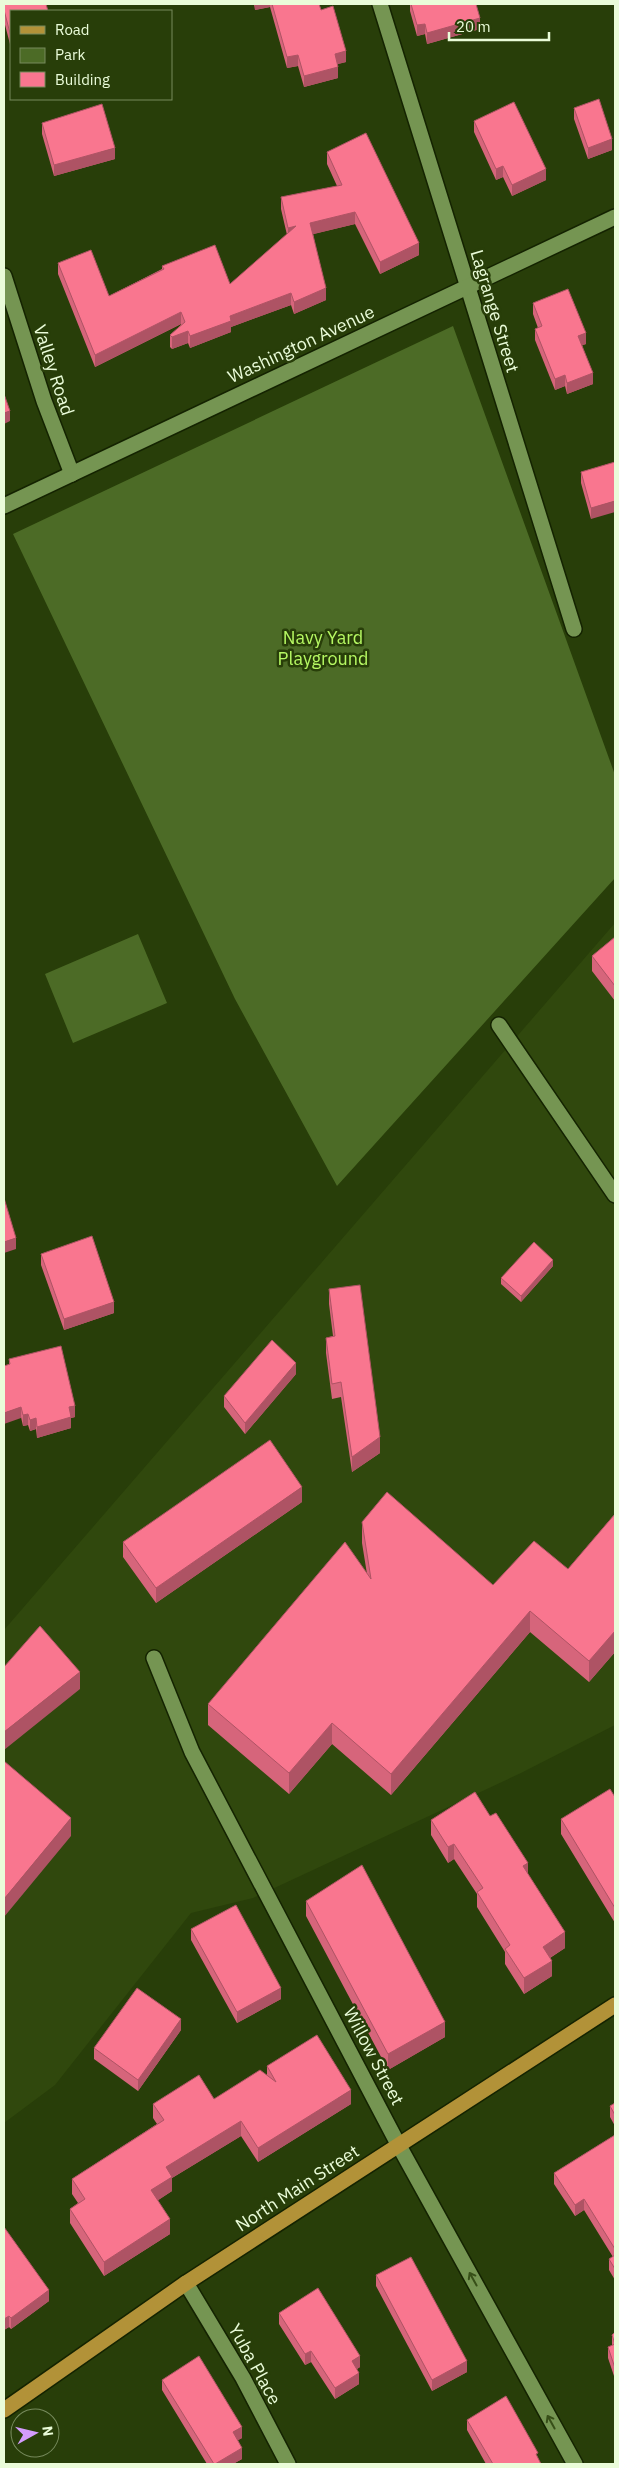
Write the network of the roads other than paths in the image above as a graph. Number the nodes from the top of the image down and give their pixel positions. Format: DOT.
graph roads {
  1 [pos="380,4"];
  2 [pos="615,218"];
  3 [pos="4,276"];
  4 [pos="468,286"];
  5 [pos="72,474"];
  6 [pos="4,506"];
  7 [pos="574,629"];
  8 [pos="499,1025"];
  9 [pos="615,1195"];
  10 [pos="154,1658"];
  11 [pos="615,2005"];
  12 [pos="398,2144"];
  13 [pos="186,2283"];
  14 [pos="4,2410"];
  15 [pos="288,2464"];
  16 [pos="575,2464"];
  1 -- 4 [label="street, Lagrange Street"];
  2 -- 4 [label="street, Washington Avenue"];
  3 -- 5 [label="street, Valley Road"];
  4 -- 5 [label="street, Washington Avenue"];
  4 -- 7 [label="street, Lagrange Street"];
  5 -- 6 [label="street, Washington Avenue"];
  8 -- 9 [label="street"];
  10 -- 12 [label="street, Willow Street"];
  11 -- 12 [label="main road, North Main Street"];
  12 -- 13 [label="main road, North Main Street"];
  16 -- 12 [label="street, Willow Street, one-way"];
  13 -- 14 [label="main road, North Main Street"];
  13 -- 15 [label="street, Yuba Place"];
}
